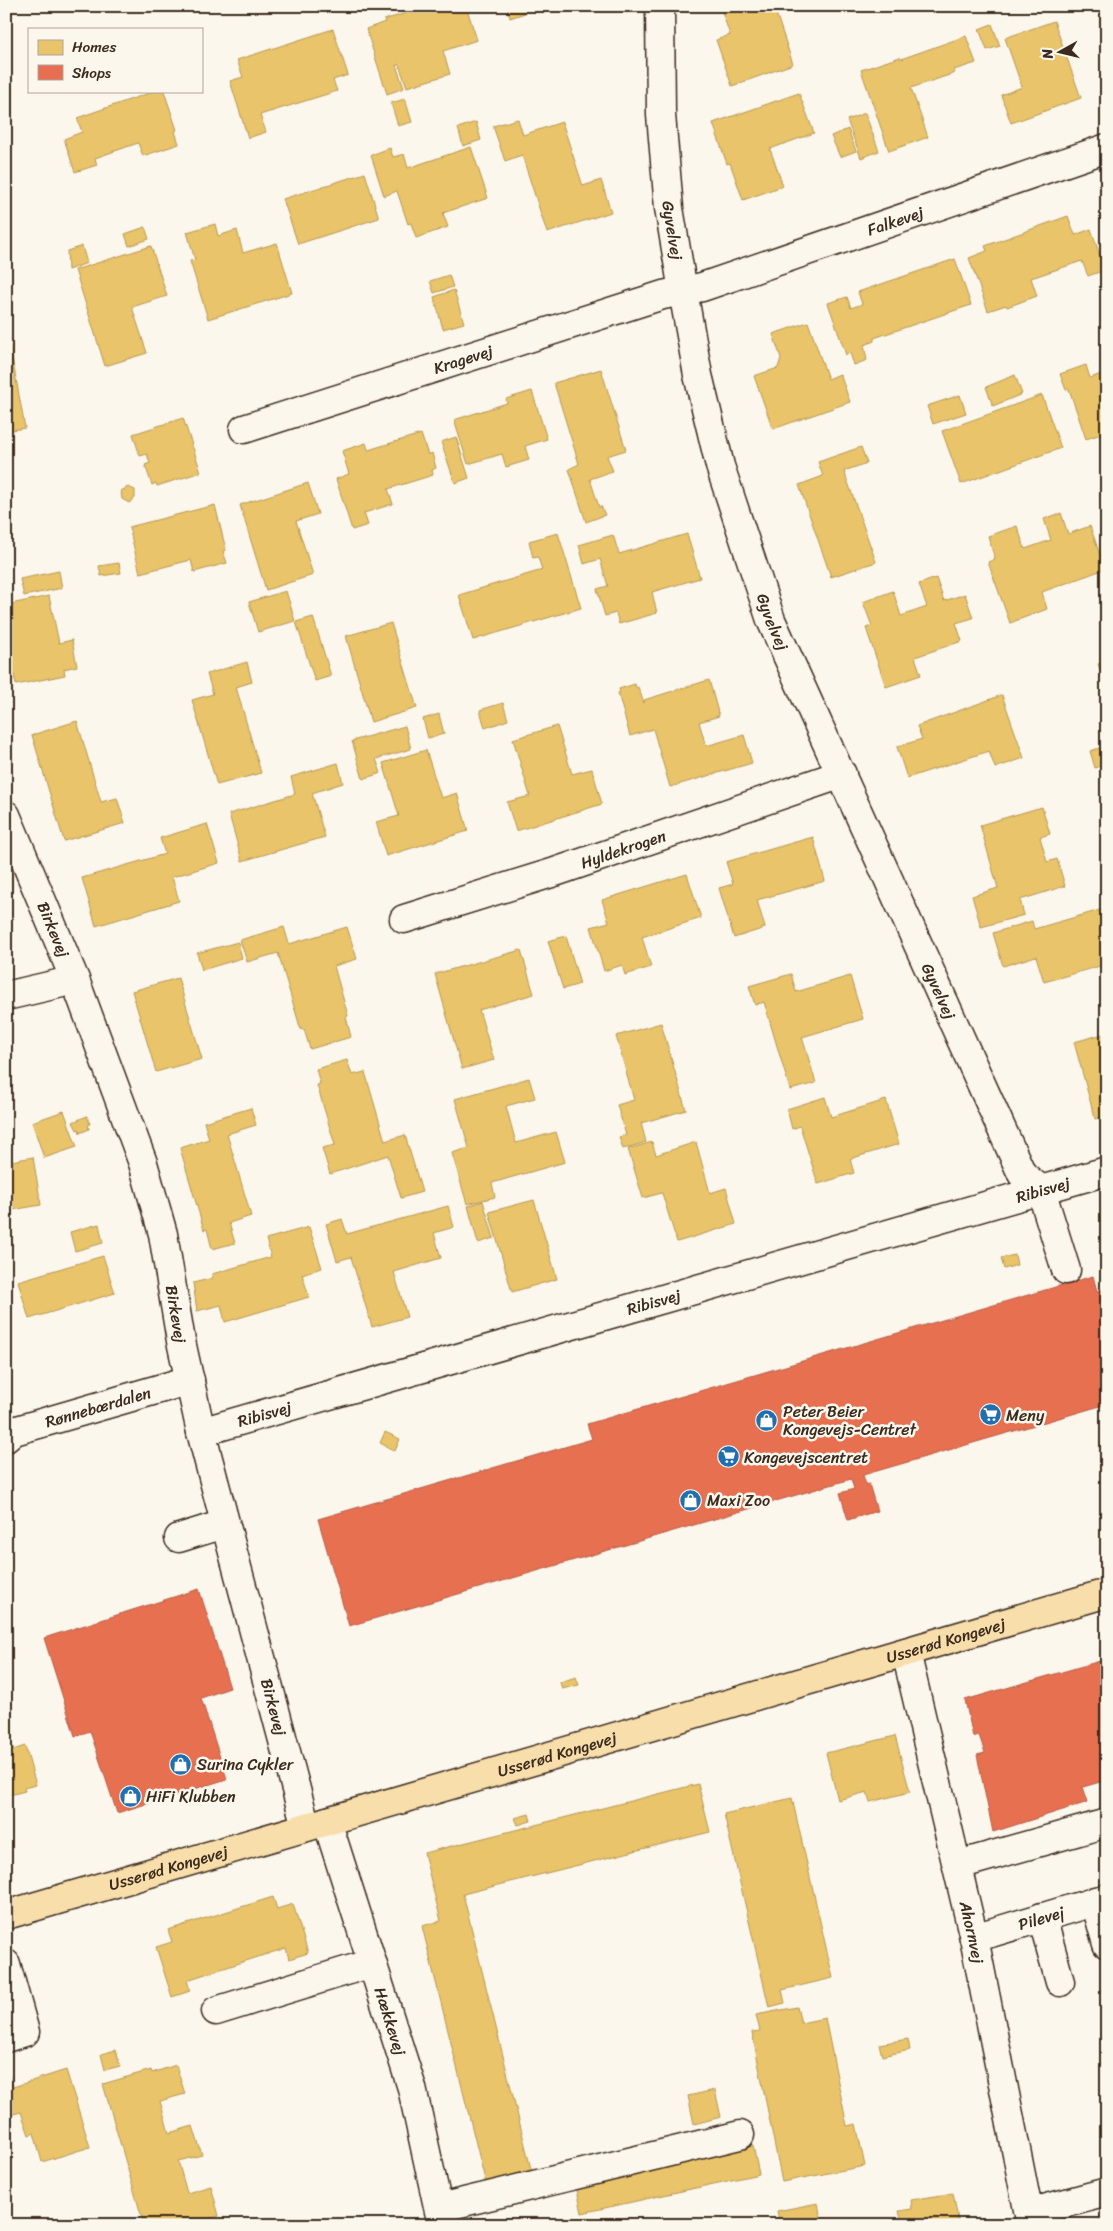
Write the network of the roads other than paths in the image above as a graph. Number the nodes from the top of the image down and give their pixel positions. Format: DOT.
graph roads {
  1 [pos="660,6"];
  2 [pos="1107,148"];
  3 [pos="683,291"];
  4 [pos="244,429"];
  5 [pos="842,774"];
  6 [pos="6,815"];
  7 [pos="404,919"];
  8 [pos="75,980"];
  9 [pos="6,996"];
  10 [pos="1107,1171"];
  11 [pos="1041,1190"];
  12 [pos="1066,1270"];
  13 [pos="190,1380"];
  14 [pos="201,1432"];
  15 [pos="6,1438"];
  16 [pos="224,1524"];
  17 [pos="179,1538"];
  18 [pos="1107,1593"];
  19 [pos="906,1652"];
  20 [pos="1107,1823"];
  21 [pos="316,1824"];
  22 [pos="958,1865"];
  23 [pos="1101,1900"];
  24 [pos="6,1915"];
  25 [pos="1042,1917"];
  26 [pos="974,1938"];
  27 [pos="1107,1944"];
  28 [pos="372,1963"];
  29 [pos="6,1964"];
  30 [pos="1060,1982"];
  31 [pos="216,2011"];
  32 [pos="6,2038"];
  33 [pos="740,2135"];
  34 [pos="1107,2192"];
  35 [pos="440,2216"];
  36 [pos="1030,2219"];
  1 -- 3 [label="street, Gyvelvej"];
  2 -- 3 [label="street, Falkevej"];
  3 -- 4 [label="street, Kragevej"];
  3 -- 5 [label="street, Gyvelvej"];
  5 -- 7 [label="street, Hyldekrogen"];
  5 -- 11 [label="street, Gyvelvej"];
  6 -- 8 [label="street, Birkevej"];
  8 -- 9 [label="street"];
  8 -- 13 [label="street, Birkevej"];
  10 -- 11 [label="street, Ribisvej"];
  11 -- 12 [label="street"];
  11 -- 14 [label="street, Ribisvej"];
  13 -- 14 [label="street, Birkevej"];
  13 -- 15 [label="street, Rønnebærdalen"];
  14 -- 16 [label="street, Birkevej"];
  16 -- 17 [label="street"];
  16 -- 21 [label="street, Birkevej"];
  18 -- 19 [label="main road, Usserød Kongevej"];
  19 -- 21 [label="main road, Usserød Kongevej"];
  19 -- 22 [label="street, Ahornvej"];
  20 -- 22 [label="street"];
  21 -- 24 [label="main road, Usserød Kongevej"];
  21 -- 28 [label="street, Hækkevej"];
  22 -- 26 [label="street, Ahornvej"];
  23 -- 25 [label="street, Pilevej"];
  23 -- 27 [label="street"];
  25 -- 26 [label="street, Pilevej"];
  25 -- 30 [label="street"];
  26 -- 36 [label="street, Ahornvej"];
  28 -- 31 [label="street"];
  28 -- 35 [label="street, Hækkevej"];
  29 -- 32 [label="street"];
  33 -- 35 [label="street"];
  34 -- 36 [label="street, Ahornvej"];
}
